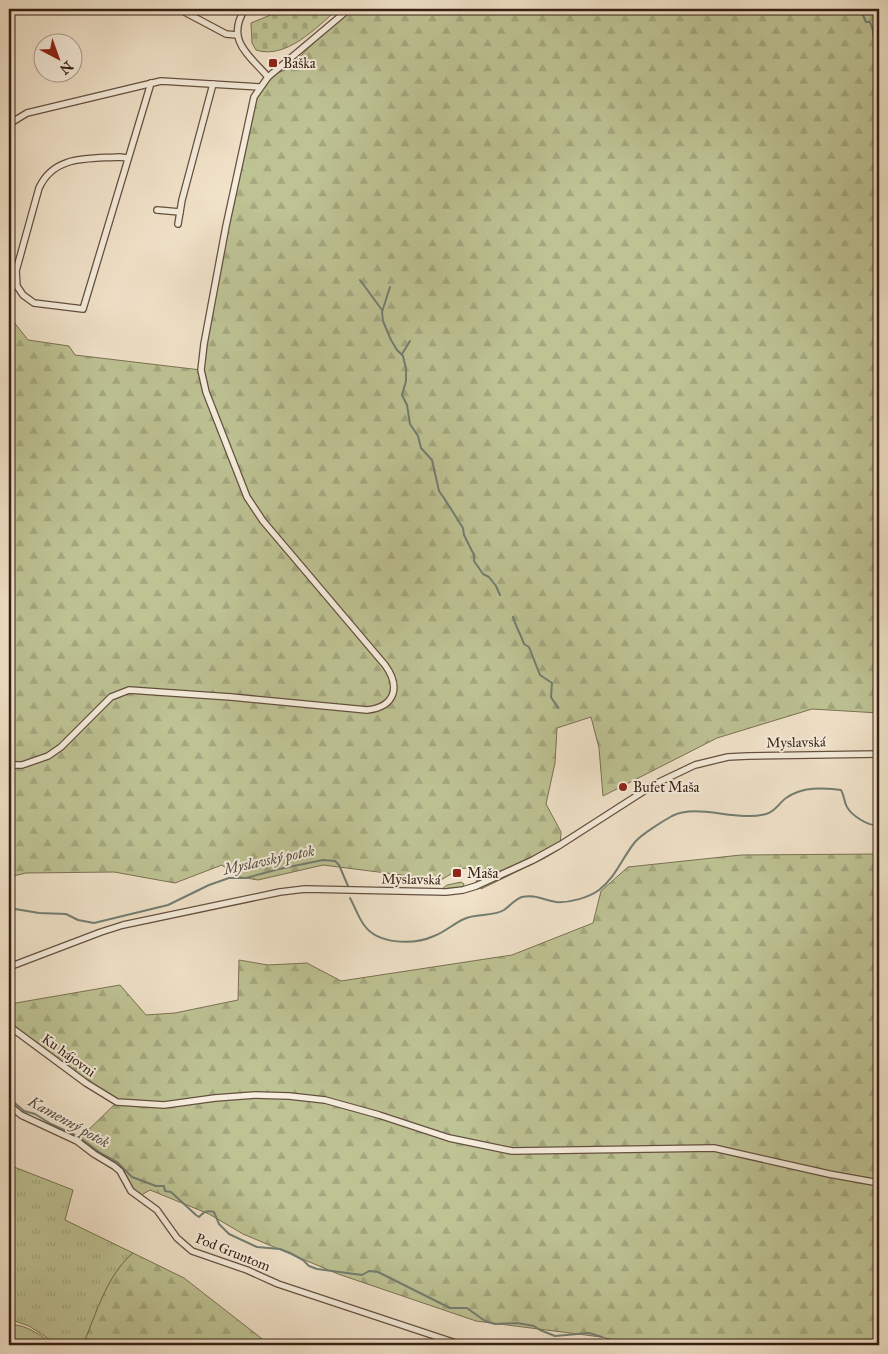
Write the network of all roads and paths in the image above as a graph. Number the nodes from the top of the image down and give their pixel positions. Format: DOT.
graph roads {
  1 [pos="179,9"];
  2 [pos="246,9"];
  3 [pos="349,9"];
  4 [pos="237,35"];
  5 [pos="268,77"];
  6 [pos="151,83"];
  7 [pos="213,84"];
  8 [pos="260,87"];
  9 [pos="9,124"];
  10 [pos="128,158"];
  11 [pos="158,210"];
  12 [pos="180,212"];
  13 [pos="178,224"];
  14 [pos="879,754"];
  15 [pos="9,765"];
  16 [pos="9,967"];
  17 [pos="9,1026"];
  18 [pos="9,1105"];
  19 [pos="879,1183"];
  20 [pos="462,1345"];
  1 -- 4 [label="street"];
  2 -- 4 [label="street"];
  3 -- 5 [label="street"];
  4 -- 5 [label="street"];
  5 -- 8 [label="street"];
  6 -- 7 [label="street"];
  6 -- 9 [label="street"];
  6 -- 10 [label="street"];
  7 -- 8 [label="street"];
  7 -- 12 [label="street"];
  8 -- 15 [label="street"];
  10 -- 10 [label="street"];
  11 -- 12 [label="street"];
  12 -- 13 [label="street"];
  14 -- 16 [label="street, Myslavská"];
  17 -- 19 [label="street, Ku hájovni"];
  18 -- 20 [label="street, Pod Gruntom"];
}
